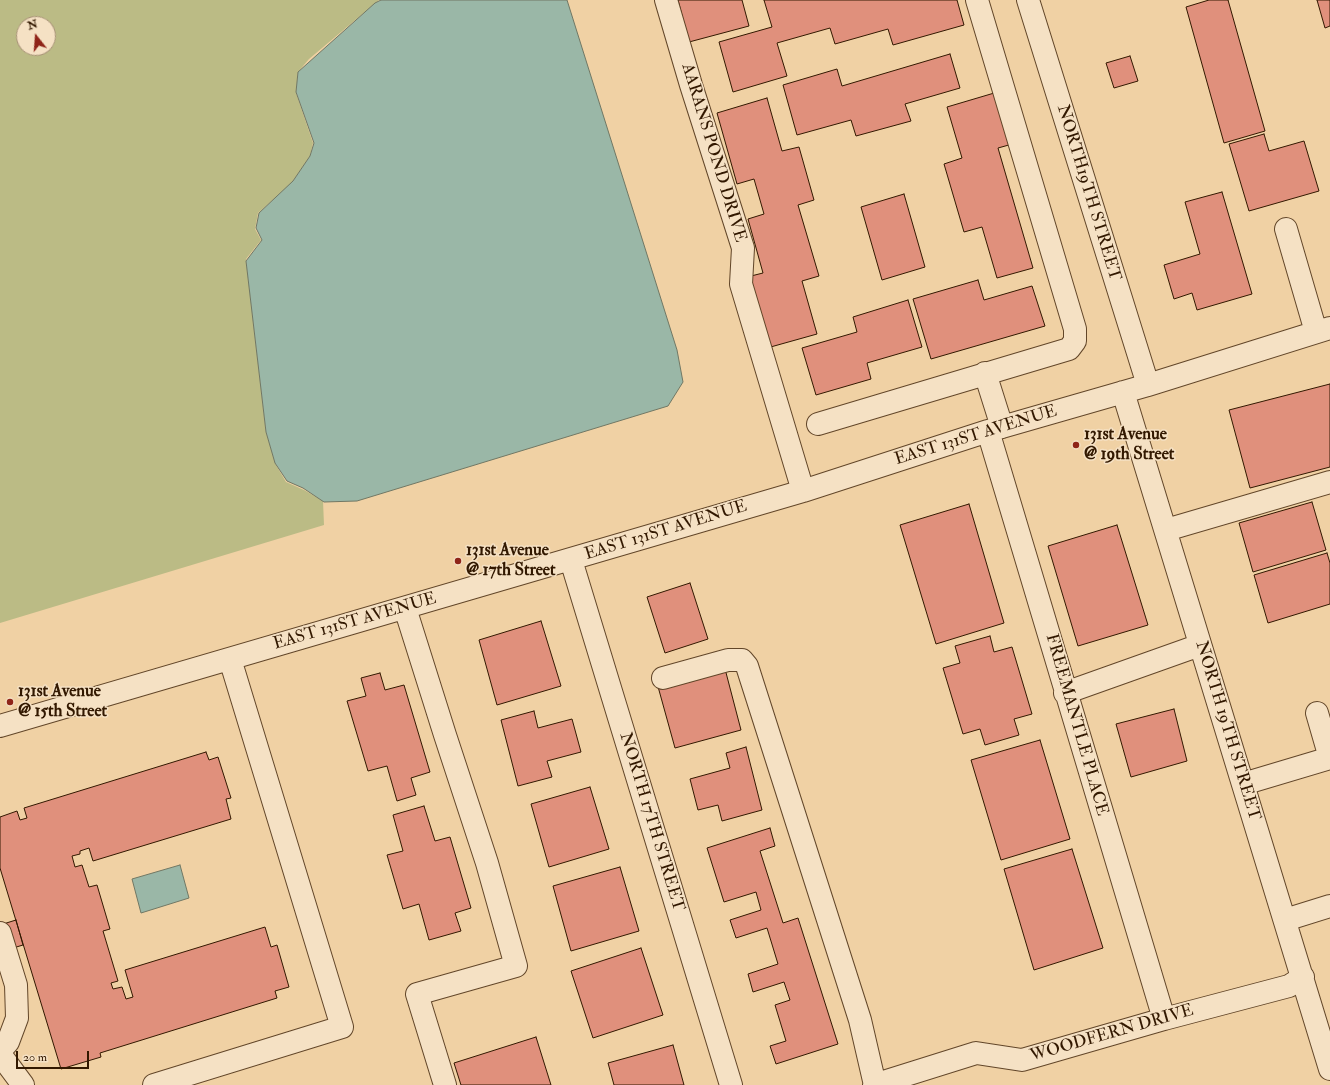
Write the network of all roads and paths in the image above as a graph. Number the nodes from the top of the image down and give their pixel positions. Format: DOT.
graph roads {
  1 [pos="666,0"];
  2 [pos="977,0"];
  3 [pos="1028,0"];
  4 [pos="1286,229"];
  5 [pos="1323,330"];
  6 [pos="985,373"];
  7 [pos="1148,386"];
  8 [pos="1123,392"];
  9 [pos="818,424"];
  10 [pos="995,429"];
  11 [pos="1330,482"];
  12 [pos="803,491"];
  13 [pos="1166,530"];
  14 [pos="571,560"];
  15 [pos="405,608"];
  16 [pos="1200,645"];
  17 [pos="230,659"];
  18 [pos="663,678"];
  19 [pos="1065,693"];
  20 [pos="1317,713"];
  21 [pos="0,726"];
  22 [pos="1243,784"];
  23 [pos="1330,906"];
  24 [pos="1285,920"];
  25 [pos="0,933"];
  26 [pos="1302,977"];
  27 [pos="1164,1019"];
  28 [pos="0,1051"];
  29 [pos="0,1054"];
  30 [pos="1330,1069"];
  31 [pos="23,1085"];
  32 [pos="154,1085"];
  33 [pos="445,1085"];
  34 [pos="731,1085"];
  35 [pos="874,1085"];
  1 -- 12 [label="street, AARANS POND DRIVE"];
  2 -- 6 [label="street"];
  3 -- 7 [label="street, NORTH19TH STREET"];
  4 -- 5 [label="street"];
  5 -- 7 [label="street, EAST 131ST AVENUE"];
  6 -- 9 [label="street"];
  6 -- 10 [label="street, FREEMANTLE PLACE"];
  7 -- 8 [label="street, EAST 131ST AVENUE"];
  8 -- 10 [label="street, EAST 131ST AVENUE"];
  8 -- 13 [label="street, NORTH 19TH STREET"];
  10 -- 12 [label="street, EAST 131ST AVENUE"];
  10 -- 19 [label="street, FREEMANTLE PLACE"];
  11 -- 13 [label="street"];
  12 -- 14 [label="street, EAST 131ST AVENUE"];
  13 -- 16 [label="street, NORTH 19TH STREET"];
  14 -- 15 [label="street, EAST 131ST AVENUE"];
  14 -- 34 [label="street, NORTH 17TH STREET"];
  15 -- 17 [label="street, EAST 131ST AVENUE"];
  15 -- 33 [label="street"];
  16 -- 19 [label="street"];
  16 -- 22 [label="street, NORTH 19TH STREET"];
  17 -- 21 [label="street, EAST 131ST AVENUE"];
  17 -- 32 [label="street"];
  18 -- 35 [label="street"];
  19 -- 27 [label="street, FREEMANTLE PLACE"];
  20 -- 22 [label="street"];
  22 -- 24 [label="street, NORTH 19TH STREET"];
  23 -- 24 [label="street"];
  24 -- 26 [label="street, NORTH 19TH STREET"];
  25 -- 28 [label="street"];
  26 -- 27 [label="street, WOODFERN DRIVE"];
  26 -- 30 [label="street, NORTH 19TH STREET"];
  27 -- 35 [label="street, WOODFERN DRIVE"];
  29 -- 31 [label="street"];
}
